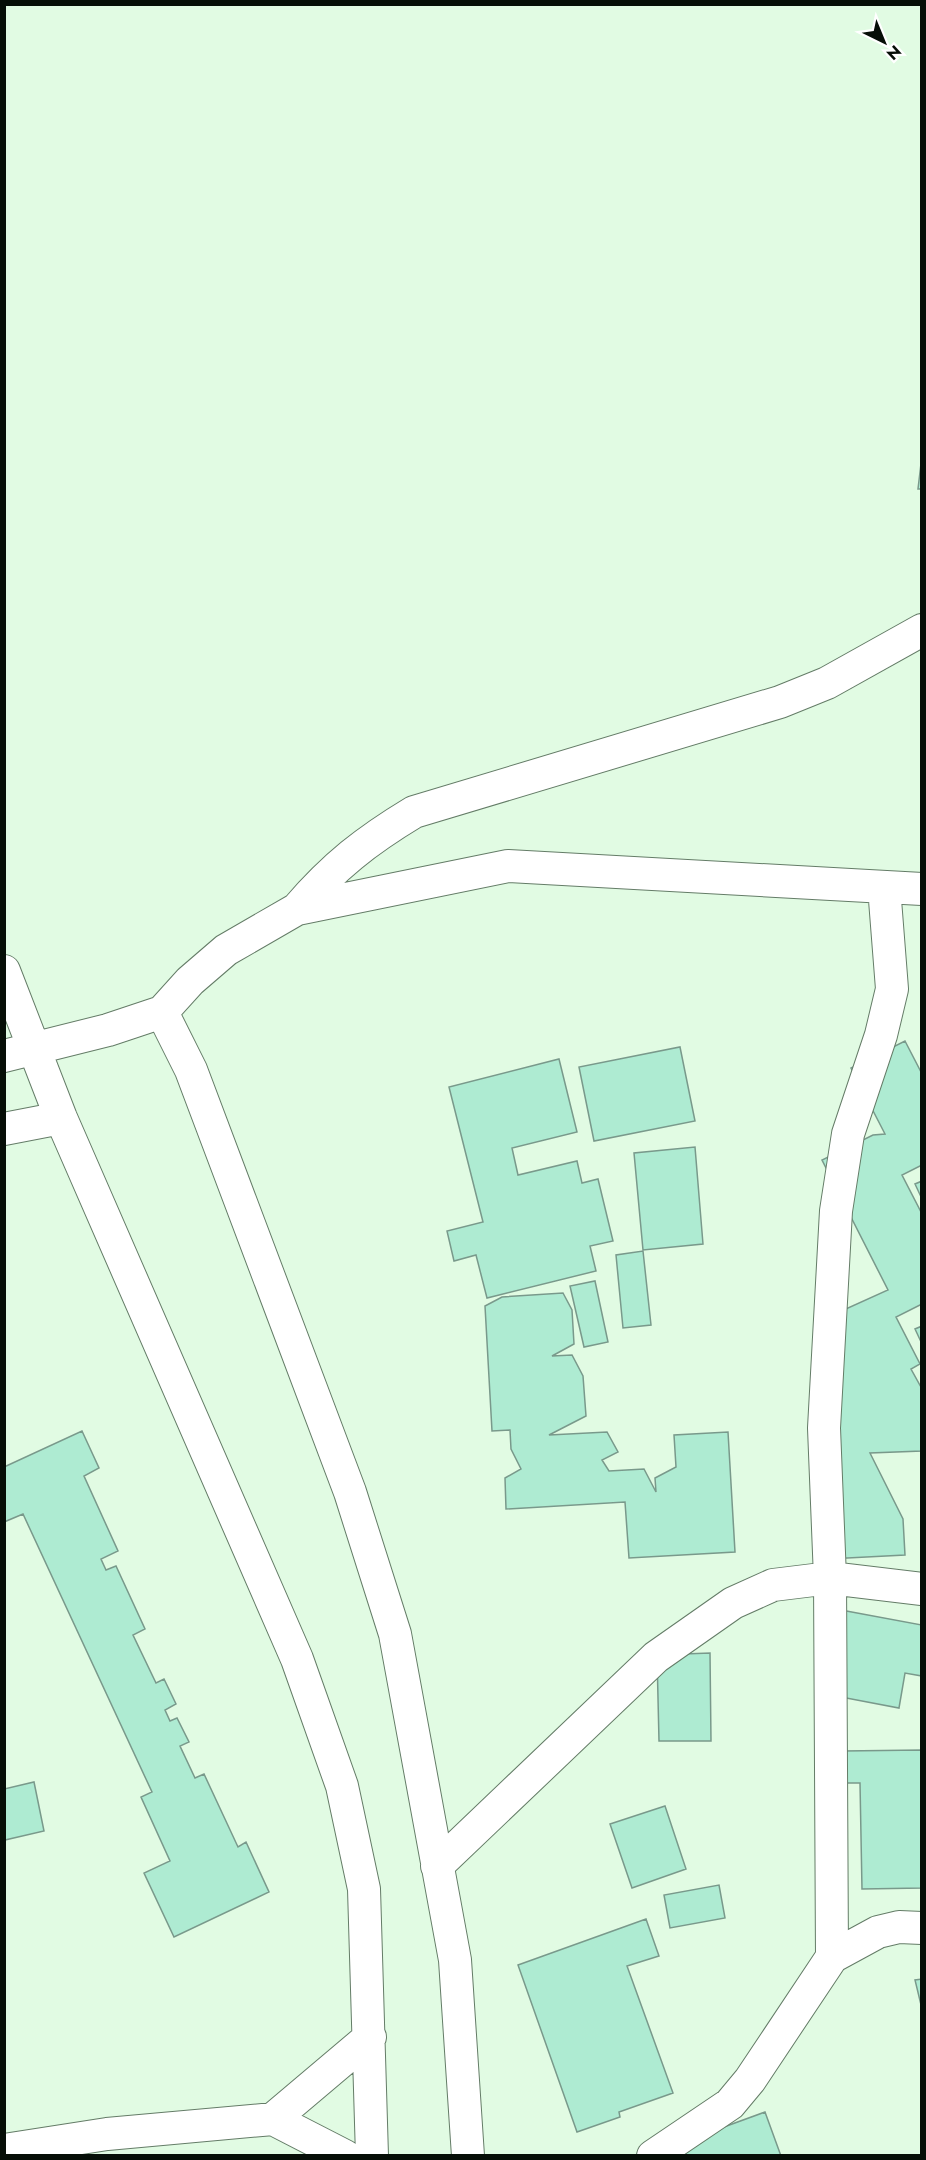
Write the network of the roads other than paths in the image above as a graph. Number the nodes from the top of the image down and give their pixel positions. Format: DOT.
graph roads {
  1 [pos="921,630"];
  2 [pos="884,887"];
  3 [pos="921,889"];
  4 [pos="297,909"];
  5 [pos="4,971"];
  6 [pos="162,1012"];
  7 [pos="36,1049"];
  8 [pos="4,1056"];
  9 [pos="61,1118"];
  10 [pos="4,1129"];
  11 [pos="830,1578"];
  12 [pos="921,1589"];
  13 [pos="438,1866"];
  14 [pos="921,1928"];
  15 [pos="832,1957"];
  16 [pos="370,2037"];
  17 [pos="273,2119"];
  18 [pos="4,2150"];
  19 [pos="345,2156"];
  20 [pos="372,2156"];
  21 [pos="468,2156"];
  22 [pos="653,2156"];
  1 -- 4 [label="street"];
  2 -- 3 [label="street"];
  2 -- 4 [label="street"];
  2 -- 11 [label="street"];
  4 -- 6 [label="street"];
  5 -- 7 [label="street"];
  6 -- 7 [label="street"];
  6 -- 13 [label="street"];
  7 -- 8 [label="street"];
  7 -- 9 [label="street"];
  9 -- 10 [label="street"];
  9 -- 16 [label="street"];
  11 -- 12 [label="street"];
  11 -- 13 [label="street"];
  11 -- 15 [label="street"];
  13 -- 21 [label="street"];
  14 -- 15 [label="street"];
  15 -- 22 [label="street"];
  16 -- 17 [label="street"];
  16 -- 20 [label="street"];
  17 -- 18 [label="street"];
  17 -- 19 [label="street"];
}
